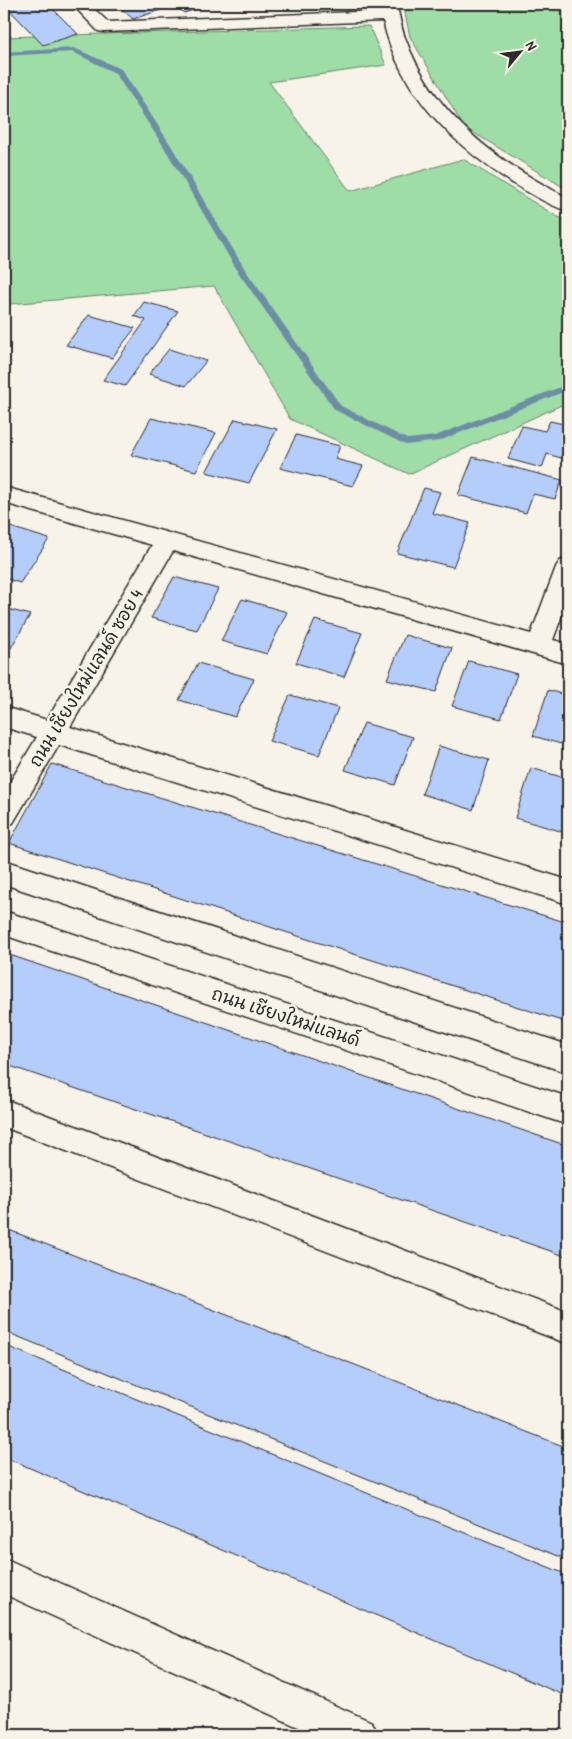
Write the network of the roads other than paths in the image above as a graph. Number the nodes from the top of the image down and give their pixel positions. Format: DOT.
graph roads {
  1 [pos="80,4"];
  2 [pos="243,4"];
  3 [pos="389,10"];
  4 [pos="262,20"];
  5 [pos="568,205"];
  6 [pos="4,495"];
  7 [pos="167,541"];
  8 [pos="568,567"];
  9 [pos="538,646"];
  10 [pos="568,654"];
  11 [pos="4,717"];
  12 [pos="54,732"];
  13 [pos="4,815"];
  14 [pos="4,872"];
  15 [pos="568,892"];
  16 [pos="4,923"];
  17 [pos="568,1059"];
  18 [pos="568,1111"];
  19 [pos="4,1113"];
  20 [pos="568,1328"];
  21 [pos="4,1576"];
  22 [pos="359,1735"];
  1 -- 4 [label="street"];
  2 -- 4 [label="street"];
  3 -- 4 [label="street"];
  3 -- 5 [label="street"];
  6 -- 7 [label="street"];
  7 -- 9 [label="street"];
  7 -- 12 [label="street, ถนน เชียงใหม่แลนด์ ซอย 4"];
  8 -- 9 [label="street"];
  9 -- 10 [label="street"];
  11 -- 12 [label="street"];
  12 -- 13 [label="street, ถนน เชียงใหม่แลนด์ ซอย 4"];
  12 -- 15 [label="street"];
  14 -- 17 [label="street"];
  16 -- 18 [label="street, ถนน เชียงใหม่แลนด์"];
  19 -- 20 [label="street"];
  21 -- 22 [label="street"];
}
